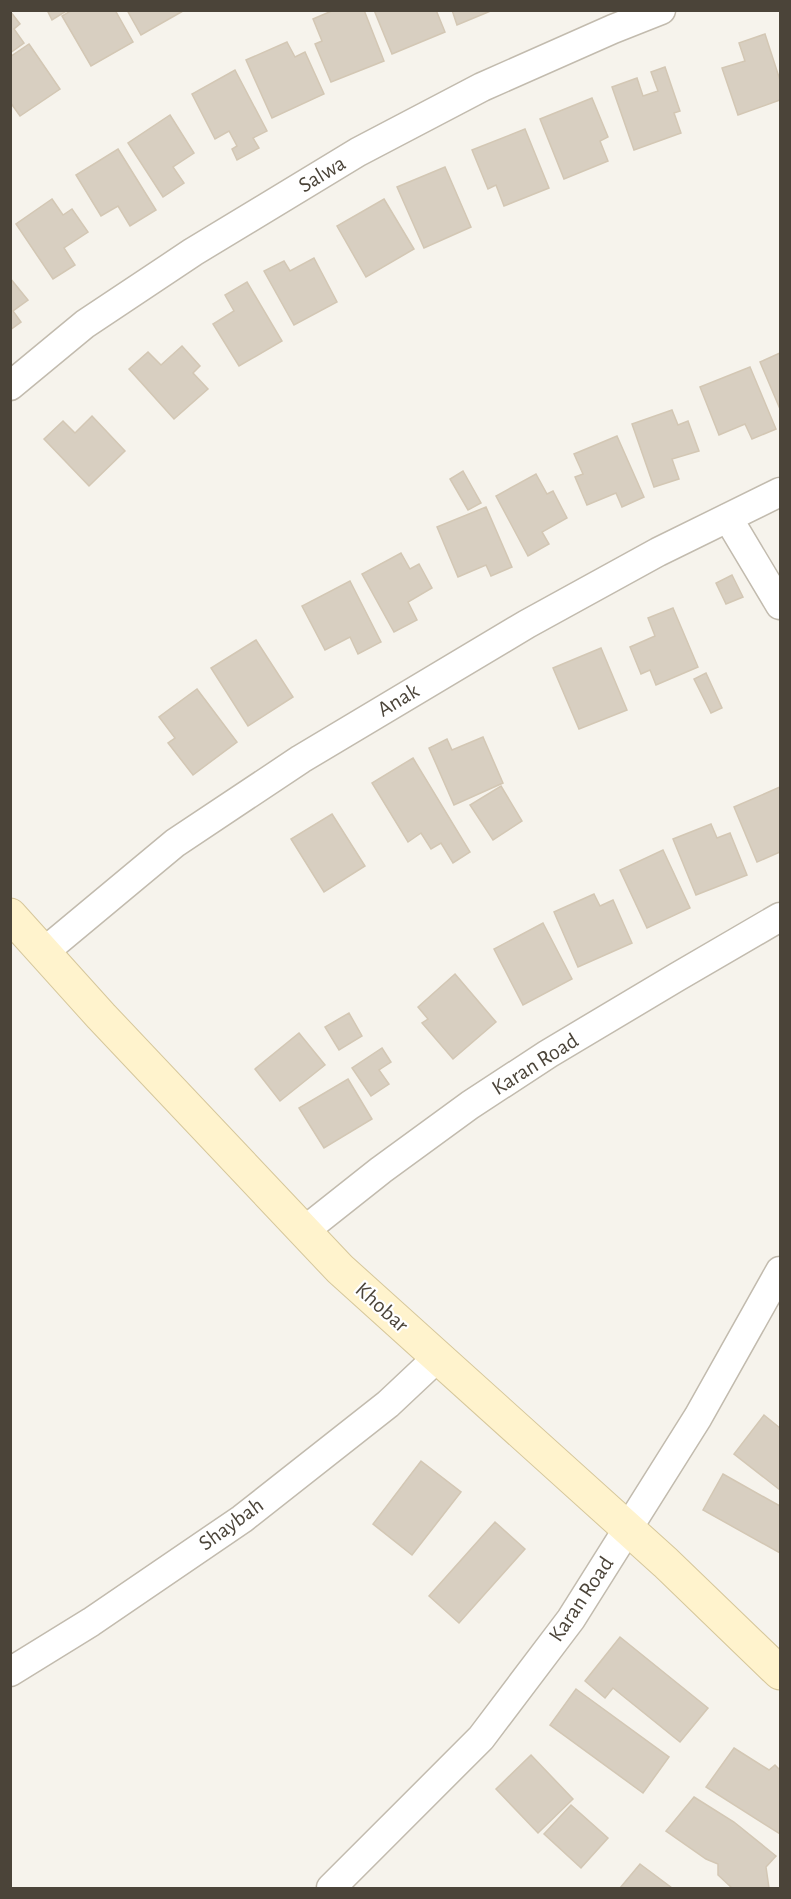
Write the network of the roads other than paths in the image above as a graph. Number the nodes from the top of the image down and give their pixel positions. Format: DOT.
graph roads {
  1 [pos="661,10"];
  2 [pos="10,386"];
  3 [pos="780,492"];
  4 [pos="728,518"];
  5 [pos="780,604"];
  6 [pos="10,915"];
  7 [pos="780,917"];
  8 [pos="44,952"];
  9 [pos="303,1231"];
  10 [pos="780,1271"];
  11 [pos="438,1357"];
  12 [pos="628,1528"];
  13 [pos="10,1672"];
  14 [pos="780,1672"];
  15 [pos="331,1888"];
  1 -- 2 [label="street, Salwa"];
  3 -- 4 [label="street, Anak"];
  4 -- 5 [label="street"];
  4 -- 8 [label="street, Anak"];
  6 -- 8 [label="main road, Khobar"];
  7 -- 9 [label="street, Karan Road"];
  8 -- 9 [label="main road, Khobar"];
  9 -- 11 [label="main road, Khobar"];
  10 -- 12 [label="street, Karan Road"];
  11 -- 12 [label="main road, Khobar"];
  11 -- 13 [label="street, Shaybah"];
  12 -- 14 [label="main road, Khobar"];
  12 -- 15 [label="street, Karan Road"];
}
